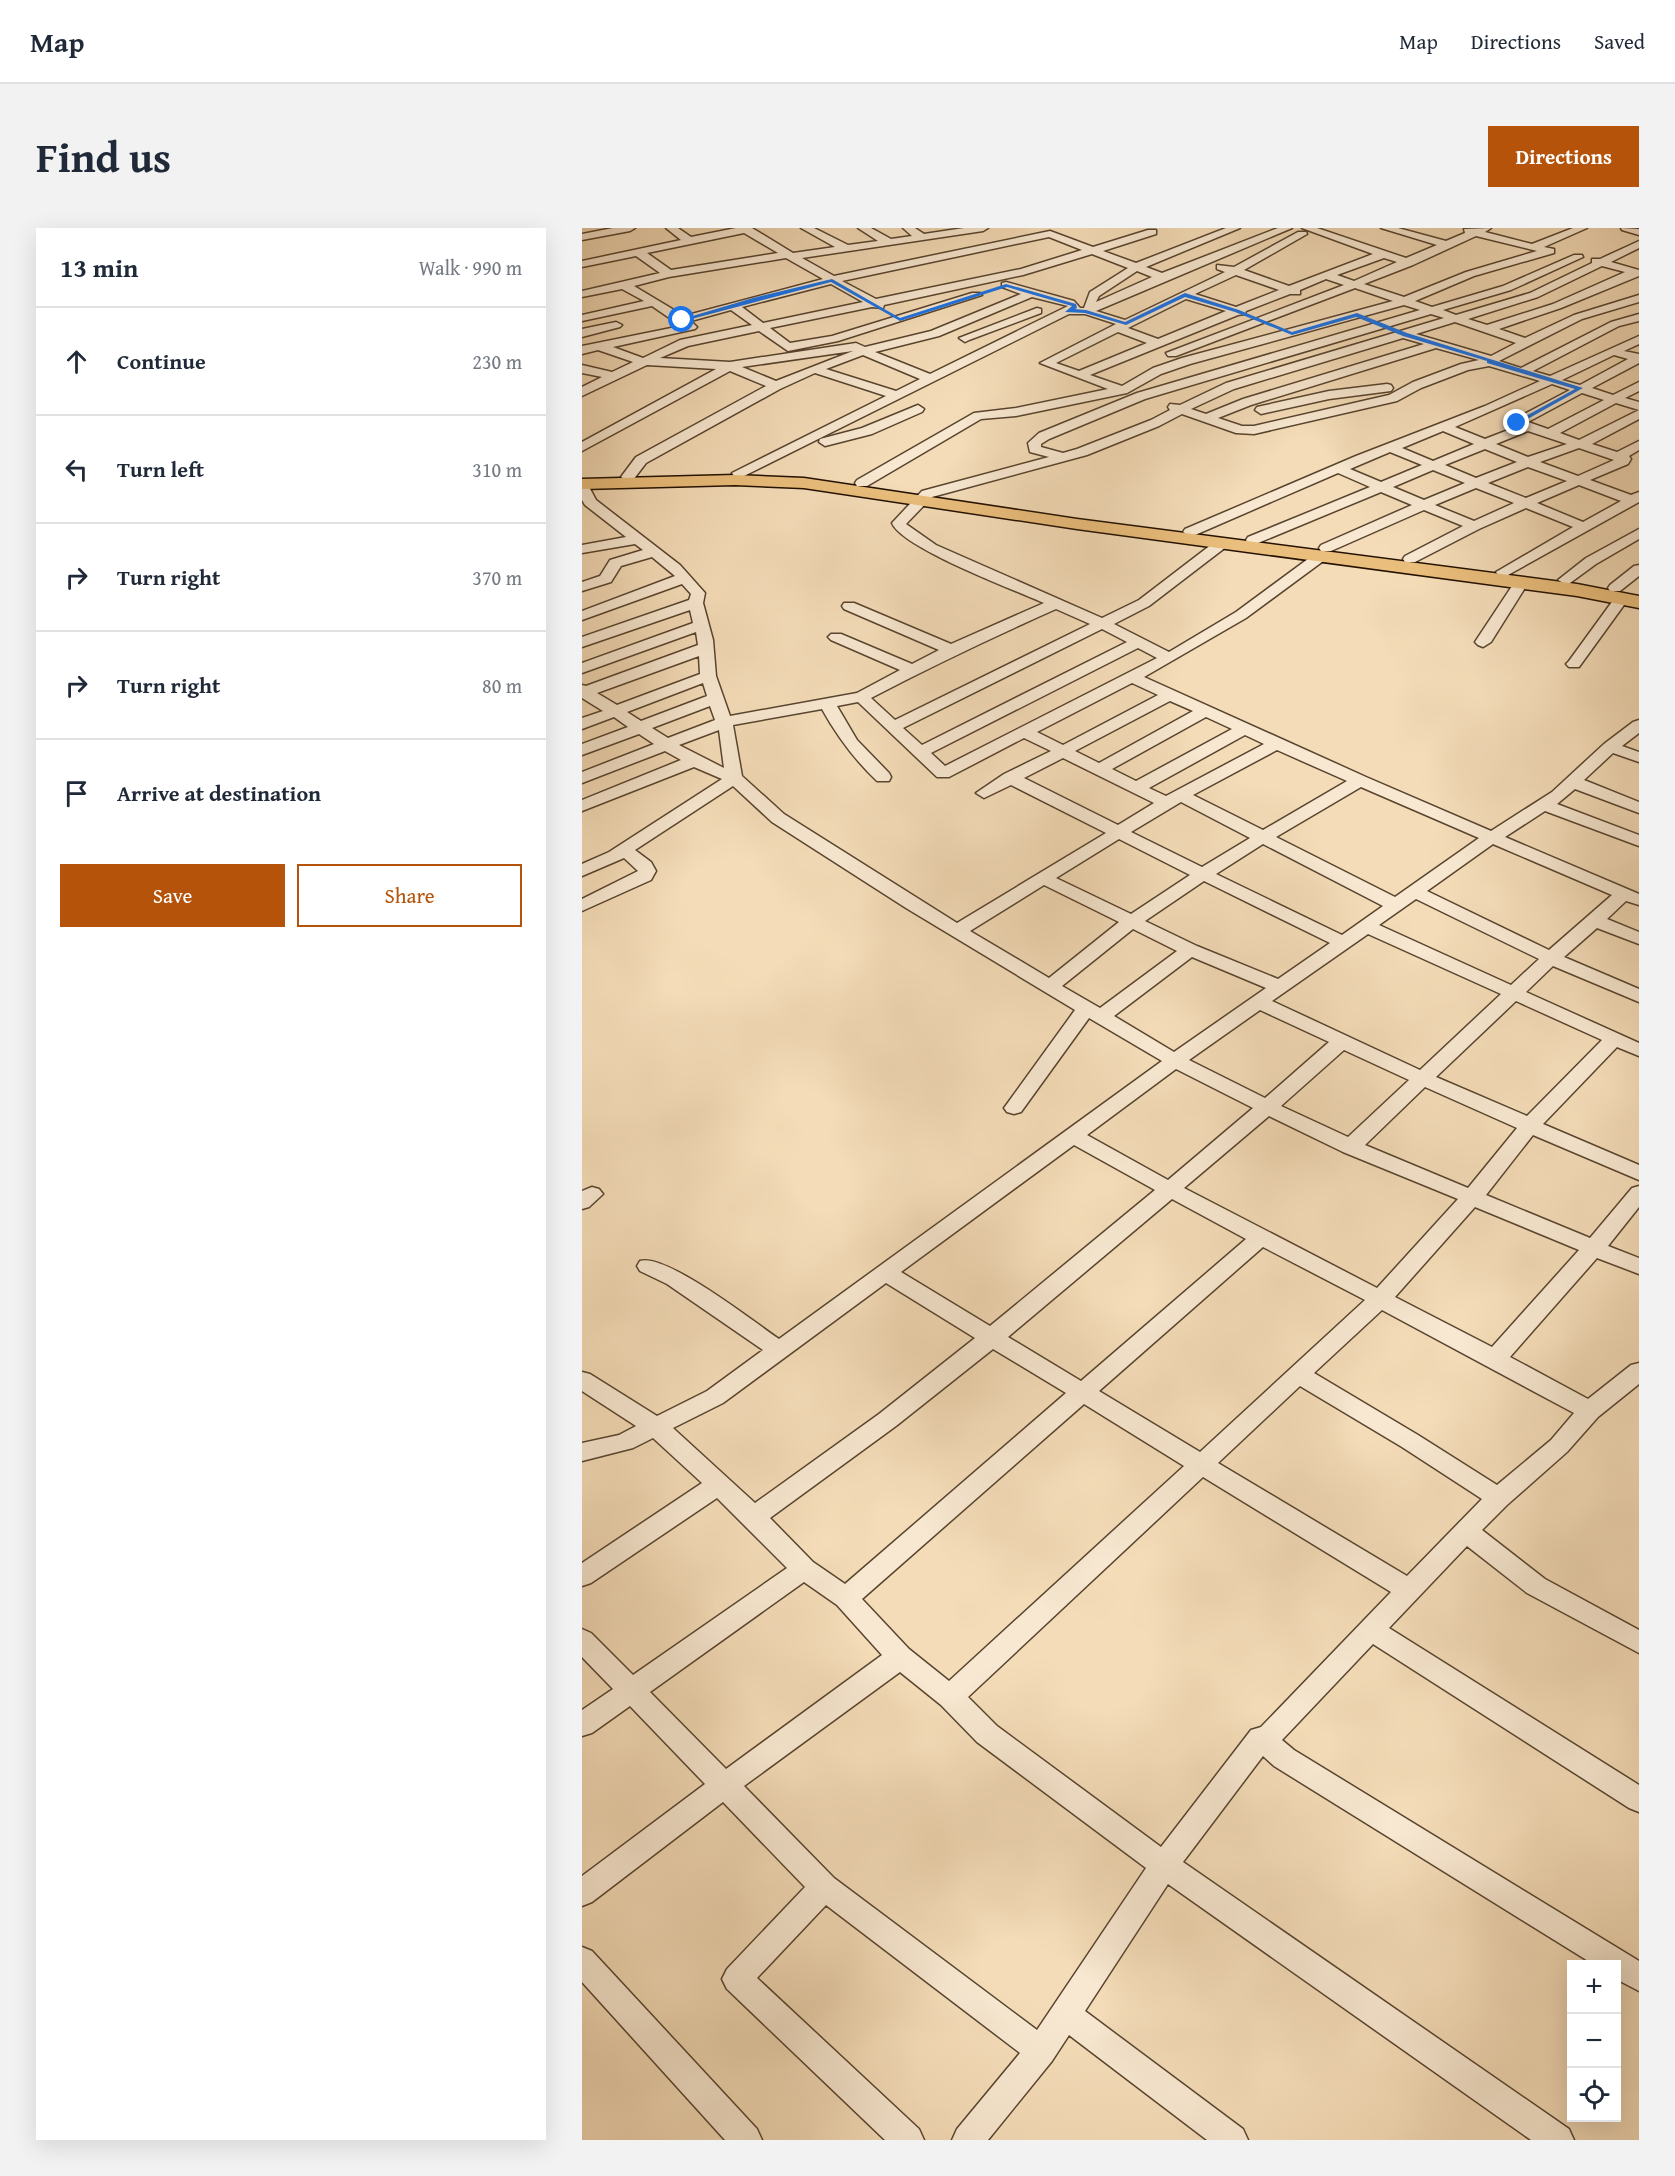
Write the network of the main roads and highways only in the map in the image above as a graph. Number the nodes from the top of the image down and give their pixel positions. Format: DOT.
graph roads {
  1 [pos="582,482"];
  2 [pos="924,498"];
  3 [pos="1324,552"];
  4 [pos="1629,595"];
  1 -- 2 [label="main road"];
  1 -- 2 [label="main road"];
  2 -- 3 [label="main road"];
  2 -- 3 [label="main road"];
  3 -- 4 [label="main road"];
  3 -- 4 [label="main road"];
}
